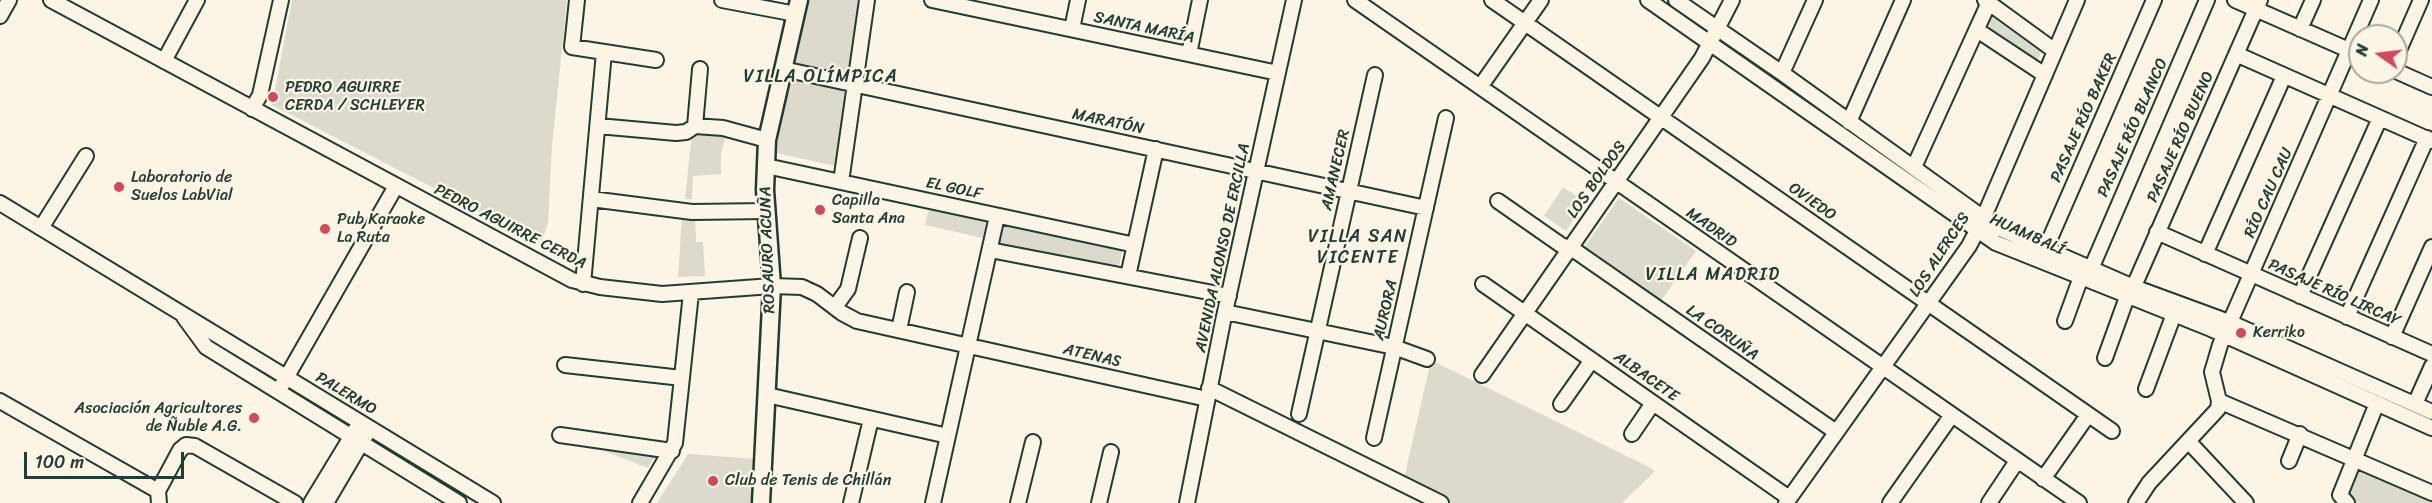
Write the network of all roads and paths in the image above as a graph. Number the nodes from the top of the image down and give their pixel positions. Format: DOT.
graph roads {
  1 [pos="9,0"];
  2 [pos="51,0"];
  3 [pos="197,0"];
  4 [pos="281,0"];
  5 [pos="577,0"];
  6 [pos="722,0"];
  7 [pos="867,0"];
  8 [pos="932,0"];
  9 [pos="1078,0"];
  10 [pos="1200,0"];
  11 [pos="1294,0"];
  12 [pos="1355,0"];
  13 [pos="1492,0"];
  14 [pos="1541,0"];
  15 [pos="1648,0"];
  16 [pos="1676,0"];
  17 [pos="1732,0"];
  18 [pos="1815,0"];
  19 [pos="1903,0"];
  20 [pos="2078,0"];
  21 [pos="2154,0"];
  22 [pos="2207,0"];
  23 [pos="2235,0"];
  24 [pos="2313,0"];
  25 [pos="2371,0"];
  26 [pos="2421,0"];
  27 [pos="1988,1"];
  28 [pos="2258,5"];
  29 [pos="797,7"];
  30 [pos="0,16"];
  31 [pos="1525,23"];
  32 [pos="2363,24"];
  33 [pos="1072,29"];
  34 [pos="2300,29"];
  35 [pos="1718,30"];
  36 [pos="1977,30"];
  37 [pos="2408,30"];
  38 [pos="1710,44"];
  39 [pos="2348,50"];
  40 [pos="2055,51"];
  41 [pos="604,52"];
  42 [pos="1189,54"];
  43 [pos="2236,54"];
  44 [pos="656,60"];
  45 [pos="164,61"];
  46 [pos="2348,63"];
  47 [pos="700,69"];
  48 [pos="783,69"];
  49 [pos="1278,73"];
  50 [pos="1782,73"];
  51 [pos="1375,75"];
  52 [pos="2044,75"];
  53 [pos="2284,76"];
  54 [pos="2408,76"];
  55 [pos="855,84"];
  56 [pos="1480,87"];
  57 [pos="2432,87"];
  58 [pos="2329,96"];
  59 [pos="252,109"];
  60 [pos="1661,117"];
  61 [pos="1446,118"];
  62 [pos="2380,118"];
  63 [pos="1849,122"];
  64 [pos="598,126"];
  65 [pos="695,126"];
  66 [pos="767,140"];
  67 [pos="2429,140"];
  68 [pos="1155,150"];
  69 [pos="86,156"];
  70 [pos="766,166"];
  71 [pos="1914,167"];
  72 [pos="1256,171"];
  73 [pos="841,182"];
  74 [pos="1617,182"];
  75 [pos="396,186"];
  76 [pos="1349,191"];
  77 [pos="591,199"];
  78 [pos="1498,201"];
  79 [pos="0,203"];
  80 [pos="1426,207"];
  81 [pos="766,211"];
  82 [pos="997,216"];
  83 [pos="1980,225"];
  84 [pos="41,228"];
  85 [pos="2157,232"];
  86 [pos="860,238"];
  87 [pos="1135,245"];
  88 [pos="2432,247"];
  89 [pos="990,249"];
  90 [pos="1569,249"];
  91 [pos="2045,250"];
  92 [pos="2205,254"];
  93 [pos="2086,273"];
  94 [pos="2251,274"];
  95 [pos="1128,276"];
  96 [pos="583,284"];
  97 [pos="1483,284"];
  98 [pos="772,286"];
  99 [pos="907,292"];
  100 [pos="2130,292"];
  101 [pos="691,293"];
  102 [pos="1229,296"];
  103 [pos="2300,296"];
  104 [pos="1928,303"];
  105 [pos="835,307"];
  106 [pos="1225,312"];
  107 [pos="181,313"];
  108 [pos="1525,313"];
  109 [pos="2174,314"];
  110 [pos="2347,317"];
  111 [pos="2065,321"];
  112 [pos="2227,329"];
  113 [pos="899,330"];
  114 [pos="1317,331"];
  115 [pos="2392,337"];
  116 [pos="969,345"];
  117 [pos="1394,347"];
  118 [pos="2432,354"];
  119 [pos="2104,358"];
  120 [pos="1427,359"];
  121 [pos="1592,360"];
  122 [pos="565,365"];
  123 [pos="2432,366"];
  124 [pos="1883,367"];
  125 [pos="1482,375"];
  126 [pos="286,377"];
  127 [pos="682,378"];
  128 [pos="2146,389"];
  129 [pos="278,392"];
  130 [pos="1208,394"];
  131 [pos="767,395"];
  132 [pos="0,401"];
  133 [pos="2219,401"];
  134 [pos="1653,403"];
  135 [pos="2377,403"];
  136 [pos="1561,404"];
  137 [pos="2415,404"];
  138 [pos="2432,412"];
  139 [pos="1299,414"];
  140 [pos="1952,415"];
  141 [pos="2088,415"];
  142 [pos="871,419"];
  143 [pos="365,425"];
  144 [pos="2432,428"];
  145 [pos="2112,431"];
  146 [pos="1836,432"];
  147 [pos="1632,434"];
  148 [pos="2300,434"];
  149 [pos="560,435"];
  150 [pos="948,436"];
  151 [pos="1374,438"];
  152 [pos="357,439"];
  153 [pos="1033,442"];
  154 [pos="2189,442"];
  155 [pos="672,451"];
  156 [pos="1111,452"];
  157 [pos="2354,458"];
  158 [pos="2018,461"];
  159 [pos="2289,461"];
  160 [pos="2043,479"];
  161 [pos="2432,493"];
  162 [pos="159,497"];
  163 [pos="2344,499"];
  164 [pos="1788,501"];
  165 [pos="295,503"];
  166 [pos="311,503"];
  167 [pos="326,503"];
  168 [pos="459,503"];
  169 [pos="493,503"];
  170 [pos="640,503"];
  171 [pos="760,503"];
  172 [pos="851,503"];
  173 [pos="933,503"];
  174 [pos="1018,503"];
  175 [pos="1099,503"];
  176 [pos="1187,503"];
  177 [pos="1441,503"];
  178 [pos="1890,503"];
  179 [pos="1989,503"];
  180 [pos="2079,503"];
  181 [pos="2136,503"];
  182 [pos="2246,503"];
  1 -- 30 [label="street"];
  2 -- 45 [label="street, PEDRO AGUIRRE CERDA"];
  3 -- 45 [label="street"];
  4 -- 59 [label="street"];
  5 -- 41 [label="street"];
  6 -- 29 [label="street"];
  7 -- 55 [label="street"];
  8 -- 33 [label="street, SANTA MARÍA"];
  9 -- 33 [label="street"];
  10 -- 42 [label="street"];
  11 -- 49 [label="street, AVENIDA ALONSO DE ERCILLA"];
  12 -- 56 [label="street, MADRID"];
  13 -- 31 [label="street, OVIEDO"];
  14 -- 31 [label="street"];
  15 -- 38 [label="street, HUAMBALÍ"];
  16 -- 35 [label="street, HUAMBALÍ"];
  17 -- 35 [label="street, LOS BOLDOS"];
  18 -- 50 [label="street"];
  19 -- 63 [label="street"];
  20 -- 40 [label="street, LOS ALERCES"];
  21 -- 91 [label="street, PASAJE RÍO BAKER"];
  22 -- 93 [label="street, PASAJE RÍO BLANCO"];
  23 -- 28 [label="street"];
  24 -- 34 [label="street"];
  25 -- 32 [label="street, RÍO CAU CAU"];
  26 -- 37 [label="street"];
  27 -- 36 [label="street"];
  27 -- 40 [label="street"];
  28 -- 34 [label="street"];
  28 -- 43 [label="street, PASAJE RÍO BUENO"];
  29 -- 48 [label="main road, ROSAURO ACUÑA"];
  31 -- 56 [label="street"];
  31 -- 60 [label="street, OVIEDO"];
  33 -- 42 [label="street, SANTA MARÍA"];
  34 -- 39 [label="street"];
  35 -- 38 [label="street, LOS BOLDOS"];
  35 -- 50 [label="street, HUAMBALÍ"];
  36 -- 52 [label="street"];
  36 -- 71 [label="street"];
  38 -- 60 [label="street, LOS BOLDOS"];
  38 -- 83 [label="street, HUAMBALÍ"];
  40 -- 52 [label="street, LOS ALERCES"];
  41 -- 44 [label="street"];
  41 -- 64 [label="street"];
  42 -- 49 [label="street, SANTA MARÍA"];
  43 -- 53 [label="street"];
  43 -- 85 [label="street, PASAJE RÍO BUENO"];
  45 -- 59 [label="street, PEDRO AGUIRRE CERDA"];
  46 -- 58 [label="street, RÍO CAU CAU"];
  47 -- 65 [label="street"];
  48 -- 55 [label="street, MARATÓN"];
  48 -- 66 [label="main road, ROSAURO ACUÑA"];
  49 -- 72 [label="street, AVENIDA ALONSO DE ERCILLA"];
  50 -- 63 [label="street, HUAMBALÍ"];
  51 -- 76 [label="street, AMANECER"];
  52 -- 83 [label="street, LOS ALERCES"];
  53 -- 58 [label="street"];
  53 -- 92 [label="street"];
  54 -- 57 [label="street"];
  55 -- 68 [label="street, MARATÓN"];
  55 -- 73 [label="street"];
  56 -- 74 [label="street, MADRID"];
  58 -- 62 [label="street"];
  58 -- 94 [label="street, RÍO CAU CAU"];
  59 -- 75 [label="street, PEDRO AGUIRRE CERDA"];
  60 -- 74 [label="street, LOS BOLDOS"];
  60 -- 104 [label="street, OVIEDO"];
  61 -- 80 [label="street, AURORA"];
  62 -- 67 [label="street"];
  62 -- 103 [label="street"];
  63 -- 71 [label="street, HUAMBALÍ"];
  64 -- 65 [label="street"];
  64 -- 77 [label="street"];
  65 -- 66 [label="street"];
  66 -- 70 [label="main road, ROSAURO ACUÑA"];
  67 -- 110 [label="street"];
  68 -- 72 [label="street, MARATÓN"];
  68 -- 87 [label="street"];
  69 -- 84 [label="street"];
  70 -- 73 [label="street, EL GOLF"];
  70 -- 81 [label="main road, ROSAURO ACUÑA"];
  71 -- 83 [label="street, HUAMBALÍ"];
  72 -- 76 [label="street, MARATÓN"];
  72 -- 102 [label="street, AVENIDA ALONSO DE ERCILLA"];
  73 -- 82 [label="street, EL GOLF"];
  74 -- 90 [label="street, LOS BOLDOS"];
  74 -- 124 [label="street, MADRID"];
  75 -- 96 [label="street, PEDRO AGUIRRE CERDA"];
  75 -- 126 [label="street"];
  76 -- 80 [label="street, MARATÓN"];
  76 -- 114 [label="street, AMANECER"];
  77 -- 81 [label="street"];
  77 -- 96 [label="street"];
  78 -- 90 [label="street, LA CORUÑA"];
  79 -- 84 [label="street, PALERMO"];
  80 -- 117 [label="street, AURORA"];
  81 -- 98 [label="main road, ROSAURO ACUÑA"];
  82 -- 87 [label="street, EL GOLF"];
  82 -- 89 [label="street"];
  83 -- 91 [label="street, HUAMBALÍ"];
  83 -- 93 [label="street, HUAMBALÍ"];
  83 -- 104 [label="street, LOS ALERCES"];
  84 -- 107 [label="street, PALERMO"];
  85 -- 92 [label="street, PASAJE RÍO LIRCAY"];
  85 -- 100 [label="street, PASAJE RÍO BUENO"];
  86 -- 105 [label="street"];
  87 -- 95 [label="street"];
  88 -- 115 [label="street"];
  89 -- 95 [label="street"];
  89 -- 116 [label="street"];
  90 -- 108 [label="street, LOS BOLDOS"];
  90 -- 146 [label="street, LA CORUÑA"];
  91 -- 93 [label="street, HUAMBALÍ"];
  92 -- 94 [label="street, PASAJE RÍO LIRCAY"];
  93 -- 100 [label="street, HUAMBALÍ"];
  93 -- 111 [label="street, PASAJE RÍO BLANCO"];
  94 -- 103 [label="street, PASAJE RÍO LIRCAY"];
  94 -- 112 [label="street, RÍO CAU CAU"];
  95 -- 102 [label="street"];
  96 -- 101 [label="street, PEDRO AGUIRRE CERDA"];
  97 -- 108 [label="street, ALBACETE"];
  98 -- 101 [label="street, PEDRO AGUIRRE CERDA"];
  98 -- 105 [label="street, PEDRO AGUIRRE CERDA"];
  98 -- 131 [label="main road, ROSAURO ACUÑA"];
  99 -- 113 [label="street"];
  100 -- 109 [label="street, HUAMBALÍ"];
  100 -- 112 [label="street, HUAMBALÍ"];
  100 -- 119 [label="street, PASAJE RÍO BUENO"];
  101 -- 127 [label="street"];
  102 -- 106 [label="street, AVENIDA ALONSO DE ERCILLA"];
  103 -- 110 [label="street, PASAJE RÍO LIRCAY"];
  104 -- 124 [label="street, LOS ALERCES"];
  104 -- 141 [label="street, OVIEDO"];
  105 -- 113 [label="street, PEDRO AGUIRRE CERDA"];
  106 -- 114 [label="street"];
  106 -- 130 [label="street, AVENIDA ALONSO DE ERCILLA"];
  107 -- 126 [label="street, PALERMO"];
  107 -- 129 [label="street, PALERMO"];
  108 -- 121 [label="street, ALBACETE"];
  108 -- 125 [label="street, LOS BOLDOS"];
  109 -- 112 [label="street, HUAMBALÍ"];
  109 -- 128 [label="street"];
  110 -- 115 [label="street, PASAJE RÍO LIRCAY"];
  112 -- 133 [label="street, RÍO CAU CAU"];
  112 -- 135 [label="street, HUAMBALÍ"];
  112 -- 137 [label="street, HUAMBALÍ"];
  113 -- 116 [label="street, PEDRO AGUIRRE CERDA"];
  114 -- 117 [label="street"];
  114 -- 139 [label="street, AMANECER"];
  115 -- 118 [label="street, PASAJE RÍO LIRCAY"];
  116 -- 130 [label="street, ATENAS"];
  116 -- 150 [label="street"];
  117 -- 120 [label="street"];
  117 -- 151 [label="street, AURORA"];
  121 -- 134 [label="street, ALBACETE"];
  121 -- 136 [label="street"];
  122 -- 127 [label="street"];
  123 -- 137 [label="street"];
  124 -- 140 [label="street, MADRID"];
  124 -- 146 [label="street, LOS ALERCES"];
  126 -- 129 [label="street"];
  126 -- 143 [label="street, PALERMO"];
  127 -- 155 [label="street"];
  129 -- 152 [label="street, PALERMO"];
  130 -- 176 [label="street, AVENIDA ALONSO DE ERCILLA"];
  130 -- 177 [label="street, ATENAS"];
  131 -- 142 [label="street"];
  131 -- 171 [label="main road, ROSAURO ACUÑA"];
  132 -- 162 [label="street"];
  133 -- 148 [label="street"];
  133 -- 154 [label="street"];
  134 -- 147 [label="street"];
  134 -- 164 [label="street, ALBACETE"];
  135 -- 144 [label="street, HUAMBALÍ"];
  135 -- 157 [label="street"];
  137 -- 138 [label="street, HUAMBALÍ"];
  140 -- 158 [label="street, MADRID"];
  140 -- 178 [label="street"];
  141 -- 145 [label="street, OVIEDO"];
  141 -- 160 [label="street"];
  142 -- 150 [label="street"];
  142 -- 172 [label="street"];
  143 -- 152 [label="street"];
  143 -- 169 [label="street, PALERMO"];
  146 -- 164 [label="street, LOS ALERCES"];
  148 -- 157 [label="street"];
  148 -- 159 [label="street"];
  149 -- 155 [label="street"];
  150 -- 173 [label="street"];
  152 -- 166 [label="street"];
  152 -- 167 [label="street"];
  152 -- 168 [label="street, PALERMO"];
  153 -- 174 [label="street"];
  154 -- 181 [label="street"];
  154 -- 182 [label="street"];
  155 -- 170 [label="street"];
  156 -- 175 [label="street"];
  157 -- 161 [label="street"];
  157 -- 163 [label="street"];
  158 -- 160 [label="street, MADRID"];
  158 -- 179 [label="street"];
  160 -- 180 [label="street, MADRID"];
  162 -- 165 [label="street"];
}
